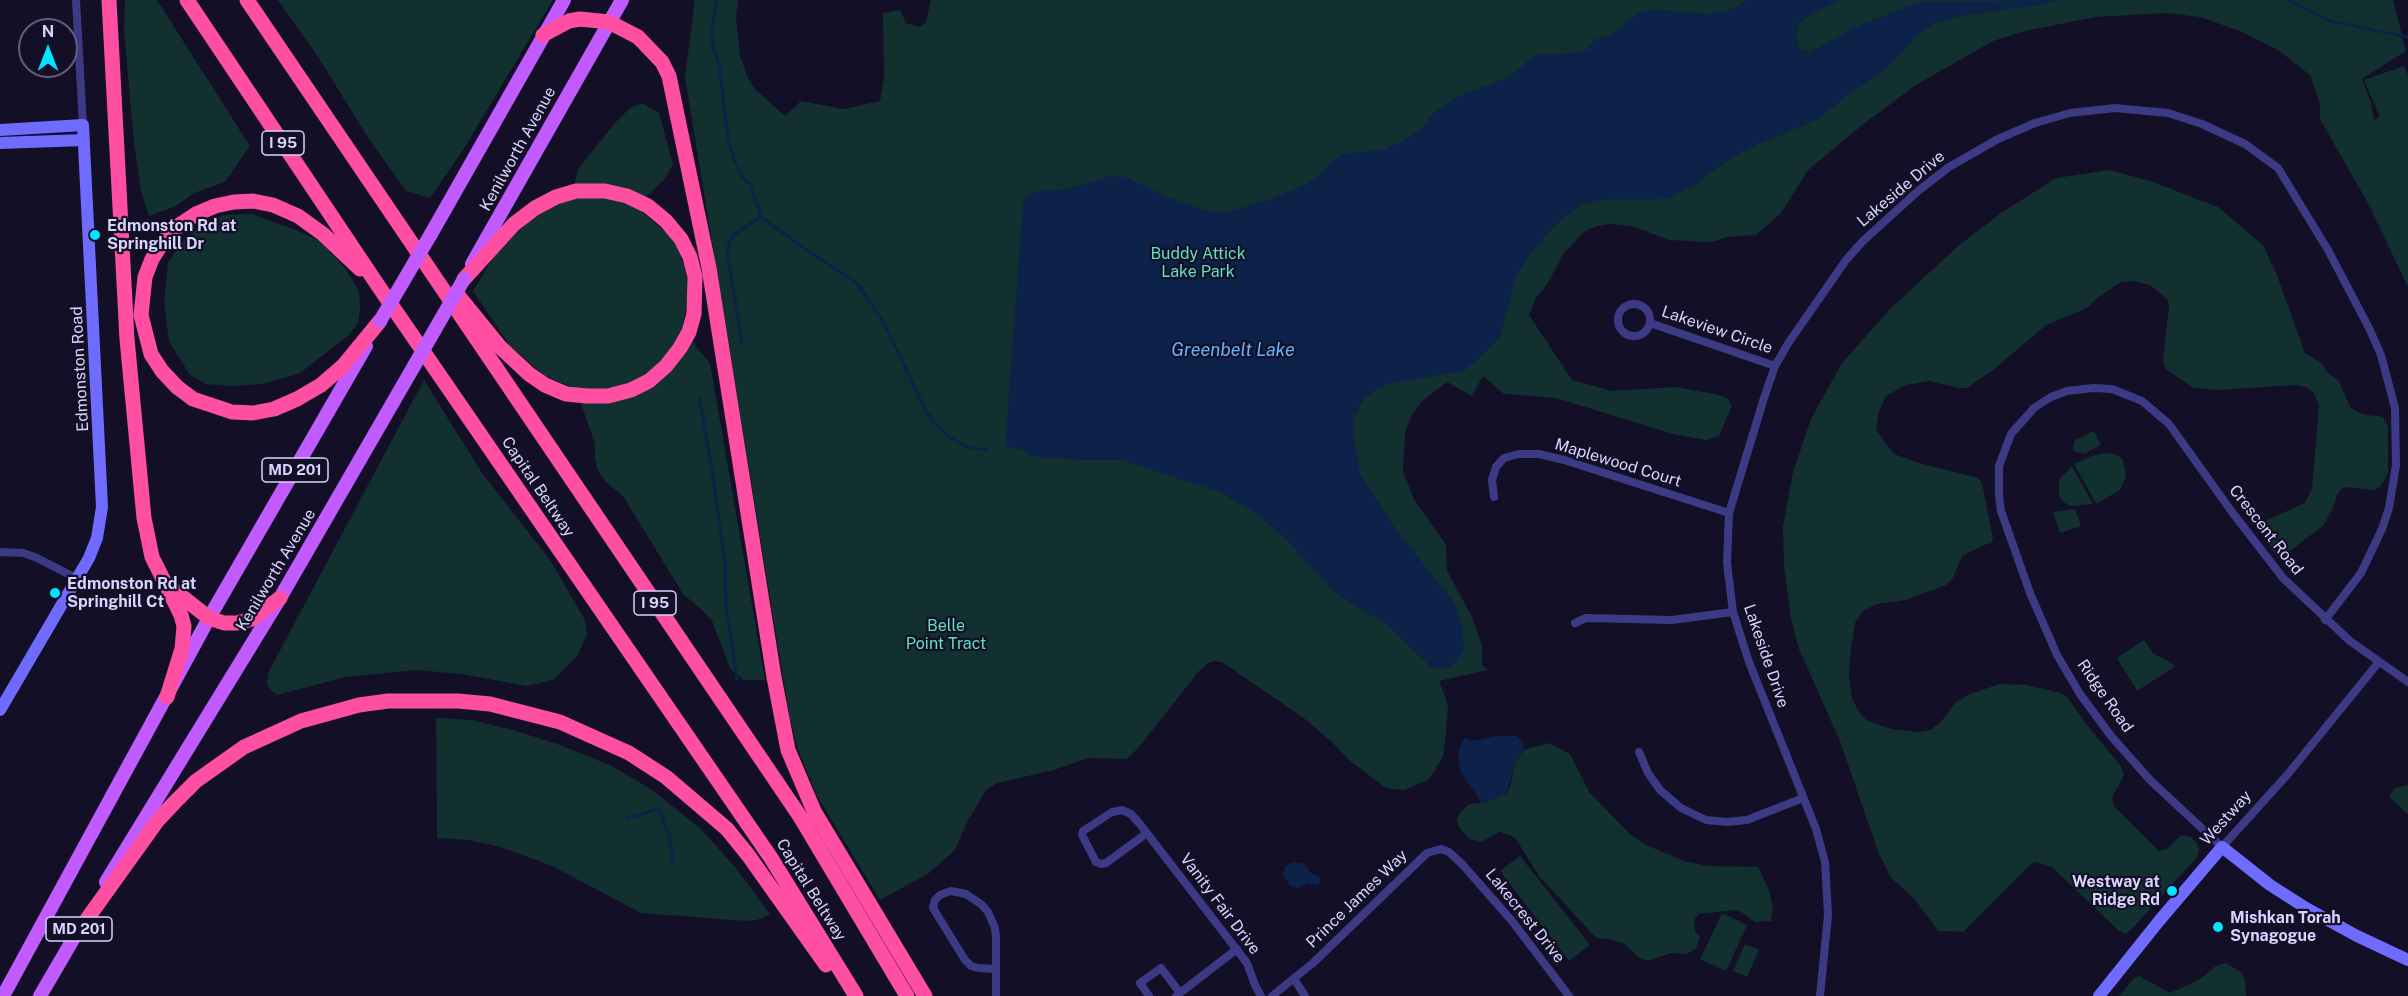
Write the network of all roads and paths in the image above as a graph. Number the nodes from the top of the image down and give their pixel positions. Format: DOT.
graph roads {
  1 [pos="76,0"];
  2 [pos="109,0"];
  3 [pos="187,0"];
  4 [pos="247,0"];
  5 [pos="564,0"];
  6 [pos="622,0"];
  7 [pos="609,22"];
  8 [pos="543,35"];
  9 [pos="84,125"];
  10 [pos="0,130"];
  11 [pos="84,140"];
  12 [pos="0,143"];
  13 [pos="393,216"];
  14 [pos="464,279"];
  15 [pos="379,287"];
  16 [pos="380,321"];
  17 [pos="1650,323"];
  18 [pos="1775,366"];
  19 [pos="2112,389"];
  20 [pos="1494,496"];
  21 [pos="1729,513"];
  22 [pos="0,552"];
  23 [pos="78,579"];
  24 [pos="164,582"];
  25 [pos="280,597"];
  26 [pos="1733,612"];
  27 [pos="209,618"];
  28 [pos="2325,620"];
  29 [pos="1575,623"];
  30 [pos="2378,663"];
  31 [pos="2408,682"];
  32 [pos="167,697"];
  33 [pos="0,711"];
  34 [pos="1639,752"];
  35 [pos="1803,798"];
  36 [pos="1148,833"];
  37 [pos="2222,847"];
  38 [pos="1455,856"];
  39 [pos="76,933"];
  40 [pos="1237,949"];
  41 [pos="2408,960"];
  42 [pos="996,969"];
  43 [pos="1293,979"];
  44 [pos="1178,995"];
  45 [pos="3,996"];
  46 [pos="40,996"];
  47 [pos="848,996"];
  48 [pos="856,996"];
  49 [pos="907,996"];
  50 [pos="925,996"];
  51 [pos="996,996"];
  52 [pos="1149,996"];
  53 [pos="1261,996"];
  54 [pos="1272,996"];
  55 [pos="1305,996"];
  56 [pos="1569,996"];
  57 [pos="1820,996"];
  58 [pos="2099,996"];
  1 -- 9 [label="street, Edmonston Road"];
  2 -- 24 [label="highway"];
  3 -- 15 [label="highway, Capital Beltway / I 95"];
  4 -- 13 [label="highway, Capital Beltway / I 95"];
  5 -- 8 [label="main road, Kenilworth Avenue / MD 201"];
  6 -- 7 [label="main road, Kenilworth Avenue / MD 201"];
  7 -- 8 [label="highway"];
  7 -- 14 [label="main road, Kenilworth Avenue / MD 201"];
  7 -- 50 [label="highway"];
  8 -- 16 [label="main road, Kenilworth Avenue / MD 201, bridge"];
  9 -- 10 [label="street"];
  9 -- 11 [label="street, Edmonston Road"];
  11 -- 12 [label="street"];
  11 -- 23 [label="street, Edmonston Road"];
  13 -- 14 [label="highway"];
  13 -- 49 [label="highway, Capital Beltway / I 95"];
  14 -- 25 [label="main road, Kenilworth Avenue / MD 201, bridge"];
  15 -- 16 [label="highway"];
  15 -- 48 [label="highway, Capital Beltway / I 95"];
  16 -- 27 [label="main road, Kenilworth Avenue / MD 201"];
  17 -- 18 [label="street, Lakeview Circle"];
  18 -- 21 [label="street, Lakeside Drive"];
  18 -- 28 [label="street, Lakeside Drive"];
  19 -- 28 [label="street, Crescent Road"];
  19 -- 37 [label="street, Ridge Road"];
  20 -- 21 [label="street, Maplewood Court"];
  21 -- 26 [label="street, Lakeside Drive"];
  22 -- 23 [label="street"];
  23 -- 33 [label="street, Edmonston Road"];
  24 -- 27 [label="highway"];
  24 -- 32 [label="highway"];
  25 -- 27 [label="highway"];
  25 -- 39 [label="main road, Kenilworth Avenue / MD 201"];
  26 -- 29 [label="street"];
  26 -- 35 [label="street, Lakeside Drive"];
  27 -- 32 [label="main road, Kenilworth Avenue / MD 201"];
  28 -- 30 [label="street, Crescent Road"];
  30 -- 31 [label="street, Crescent Road"];
  30 -- 37 [label="street, Westway"];
  32 -- 45 [label="main road, Kenilworth Avenue / MD 201"];
  34 -- 35 [label="street"];
  35 -- 57 [label="street, Lakeside Drive"];
  36 -- 36 [label="street, Vanity Fair Drive"];
  36 -- 40 [label="street, Vanity Fair Drive"];
  37 -- 41 [label="street, Ridge Road"];
  37 -- 58 [label="street, Westway"];
  38 -- 43 [label="street, Prince James Way"];
  38 -- 56 [label="street, Lakecrest Drive"];
  39 -- 46 [label="main road, Kenilworth Avenue / MD 201"];
  39 -- 47 [label="highway"];
  40 -- 44 [label="street"];
  40 -- 53 [label="street, Vanity Fair Drive"];
  42 -- 42 [label="street"];
  42 -- 51 [label="street"];
  43 -- 54 [label="street"];
  43 -- 55 [label="street"];
  44 -- 52 [label="street"];
}
